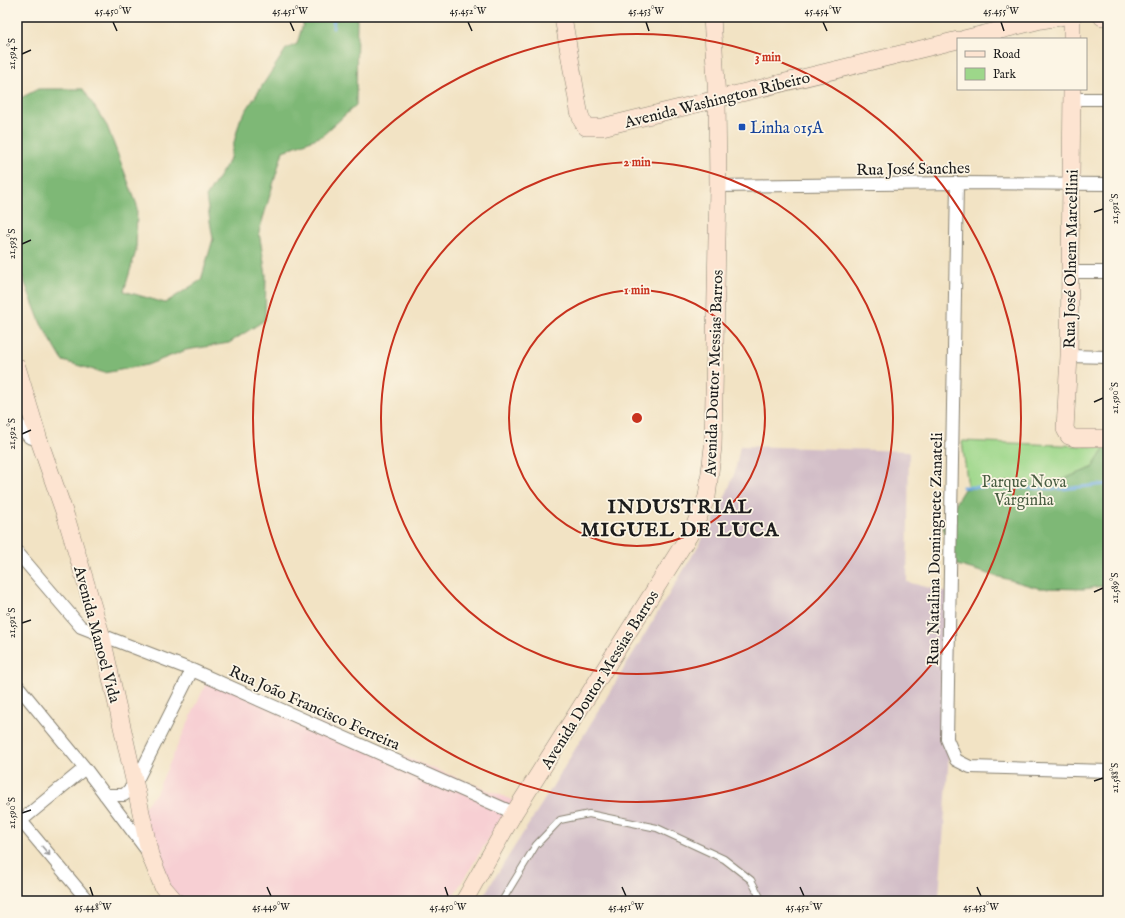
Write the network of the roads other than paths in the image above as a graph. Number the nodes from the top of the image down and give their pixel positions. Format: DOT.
graph roads {
  1 [pos="563,17"];
  2 [pos="712,17"];
  3 [pos="1060,17"];
  4 [pos="1072,17"];
  5 [pos="1102,17"];
  6 [pos="1108,17"];
  7 [pos="1041,19"];
  8 [pos="968,38"];
  9 [pos="1072,38"];
  10 [pos="957,40"];
  11 [pos="1072,94"];
  12 [pos="717,99"];
  13 [pos="1108,99"];
  14 [pos="957,183"];
  15 [pos="1070,184"];
  16 [pos="1108,184"];
  17 [pos="718,186"];
  18 [pos="1070,272"];
  19 [pos="1108,272"];
  20 [pos="1069,356"];
  21 [pos="1108,357"];
  22 [pos="17,367"];
  23 [pos="17,422"];
  24 [pos="1108,438"];
  25 [pos="39,440"];
  26 [pos="17,552"];
  27 [pos="101,634"];
  28 [pos="192,670"];
  29 [pos="17,685"];
  30 [pos="85,768"];
  31 [pos="1108,771"];
  32 [pos="135,784"];
  33 [pos="105,795"];
  34 [pos="514,814"];
  35 [pos="18,820"];
  36 [pos="150,855"];
  37 [pos="88,901"];
  38 [pos="174,901"];
  39 [pos="464,901"];
  40 [pos="502,901"];
  41 [pos="762,901"];
  1 -- 12 [label="street, Avenida Washington Ribeiro"];
  2 -- 12 [label="street, Avenida Doutor Messias Barros"];
  3 -- 7 [label="street"];
  4 -- 9 [label="street"];
  5 -- 6 [label="street"];
  7 -- 8 [label="street"];
  10 -- 12 [label="street, Avenida Washington Ribeiro"];
  11 -- 13 [label="street"];
  11 -- 15 [label="street, Rua José Olnem Marcellini"];
  12 -- 17 [label="street, Avenida Doutor Messias Barros"];
  14 -- 15 [label="street, Rua José Sanches"];
  14 -- 17 [label="street, Rua José Sanches"];
  14 -- 31 [label="street, Rua Natalina Dominguete Zanateli"];
  15 -- 16 [label="street, Rua José Sanches"];
  15 -- 18 [label="street, Rua José Olnem Marcellini"];
  17 -- 34 [label="street, Avenida Doutor Messias Barros"];
  18 -- 19 [label="street"];
  18 -- 20 [label="street, Rua José Olnem Marcellini"];
  20 -- 21 [label="street"];
  20 -- 24 [label="street, Rua José Olnem Marcellini"];
  22 -- 25 [label="street, Avenida Manoel Vida"];
  23 -- 25 [label="street"];
  25 -- 27 [label="street, Avenida Manoel Vida"];
  26 -- 27 [label="street, Rua João Francisco Ferreira"];
  27 -- 28 [label="street, Rua João Francisco Ferreira"];
  27 -- 32 [label="street, Avenida Manoel Vida"];
  28 -- 32 [label="street"];
  28 -- 34 [label="street, Rua João Francisco Ferreira"];
  29 -- 30 [label="street"];
  30 -- 33 [label="street"];
  30 -- 35 [label="street"];
  32 -- 33 [label="street"];
  32 -- 36 [label="street, Avenida Manoel Vida"];
  33 -- 36 [label="street"];
  34 -- 39 [label="street, Avenida Doutor Messias Barros"];
  35 -- 37 [label="street, one-way"];
  36 -- 38 [label="street, Avenida Manoel Vida"];
  40 -- 41 [label="lane"];
}
